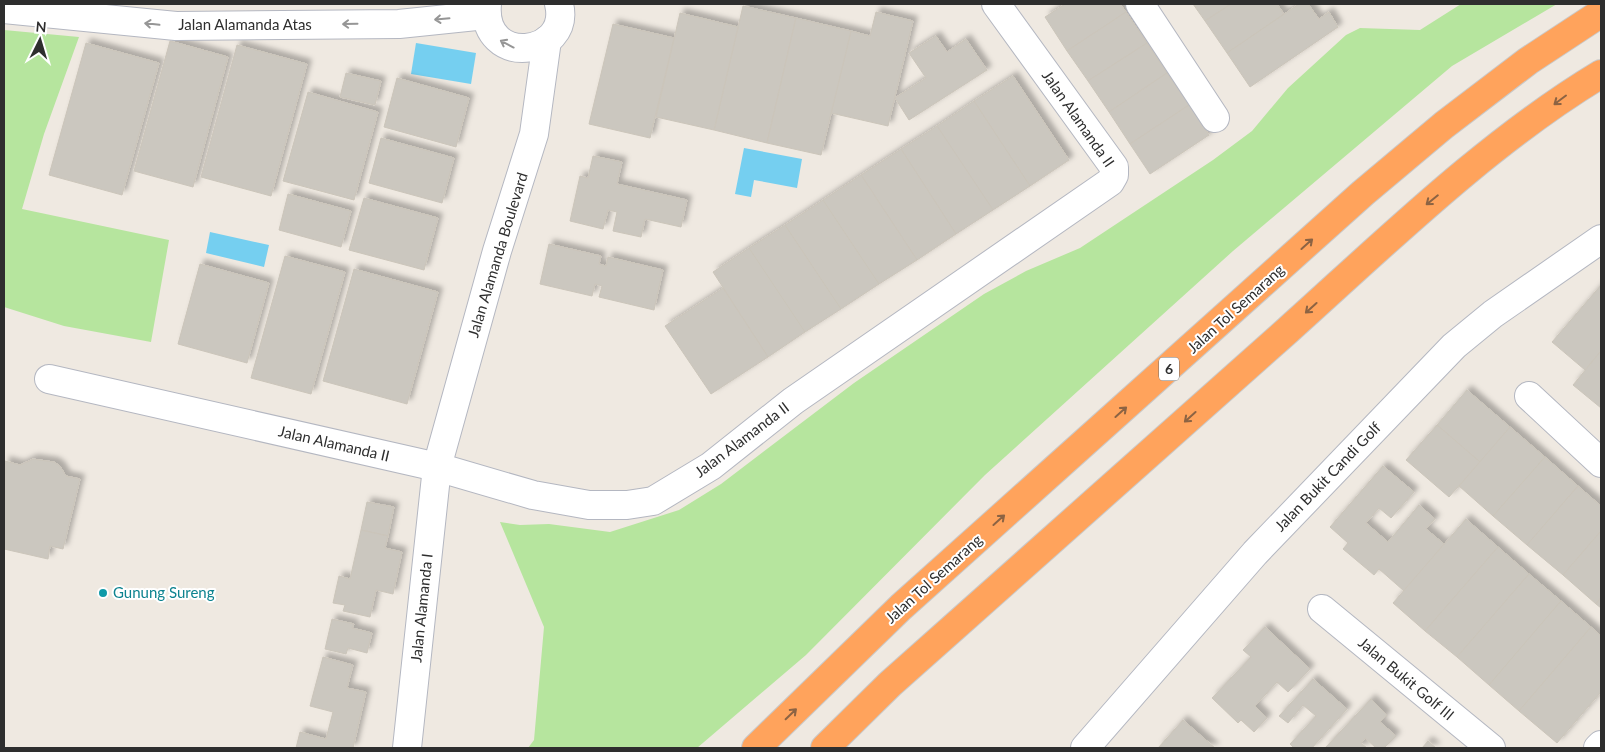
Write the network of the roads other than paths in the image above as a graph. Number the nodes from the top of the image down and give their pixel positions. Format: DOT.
graph roads {
  1 [pos="559,4"];
  2 [pos="996,4"];
  3 [pos="1140,4"];
  4 [pos="4,9"];
  5 [pos="487,10"];
  6 [pos="1601,13"];
  7 [pos="547,40"];
  8 [pos="1601,74"];
  9 [pos="1215,118"];
  10 [pos="1601,239"];
  11 [pos="49,379"];
  12 [pos="1529,396"];
  13 [pos="1601,463"];
  14 [pos="436,467"];
  15 [pos="1322,609"];
  16 [pos="1601,744"];
  17 [pos="407,748"];
  18 [pos="756,748"];
  19 [pos="825,748"];
  20 [pos="1085,748"];
  21 [pos="1491,748"];
  22 [pos="1598,748"];
  1 -- 7 [label="street, Jalan Alamanda Boulevard"];
  2 -- 14 [label="street, Jalan Alamanda II"];
  3 -- 9 [label="street"];
  5 -- 4 [label="street, Jalan Alamanda Atas, one-way"];
  7 -- 5 [label="street, one-way"];
  18 -- 6 [label="highway, Jalan Tol Semarang / 6, one-way"];
  7 -- 14 [label="street, Jalan Alamanda Boulevard"];
  8 -- 19 [label="highway, one-way"];
  10 -- 20 [label="street, Jalan Bukit Candi Golf"];
  11 -- 14 [label="street, Jalan Alamanda II"];
  12 -- 13 [label="street"];
  14 -- 17 [label="street, Jalan Alamanda I"];
  15 -- 21 [label="street, Jalan Bukit Golf III"];
  16 -- 22 [label="street"];
}
